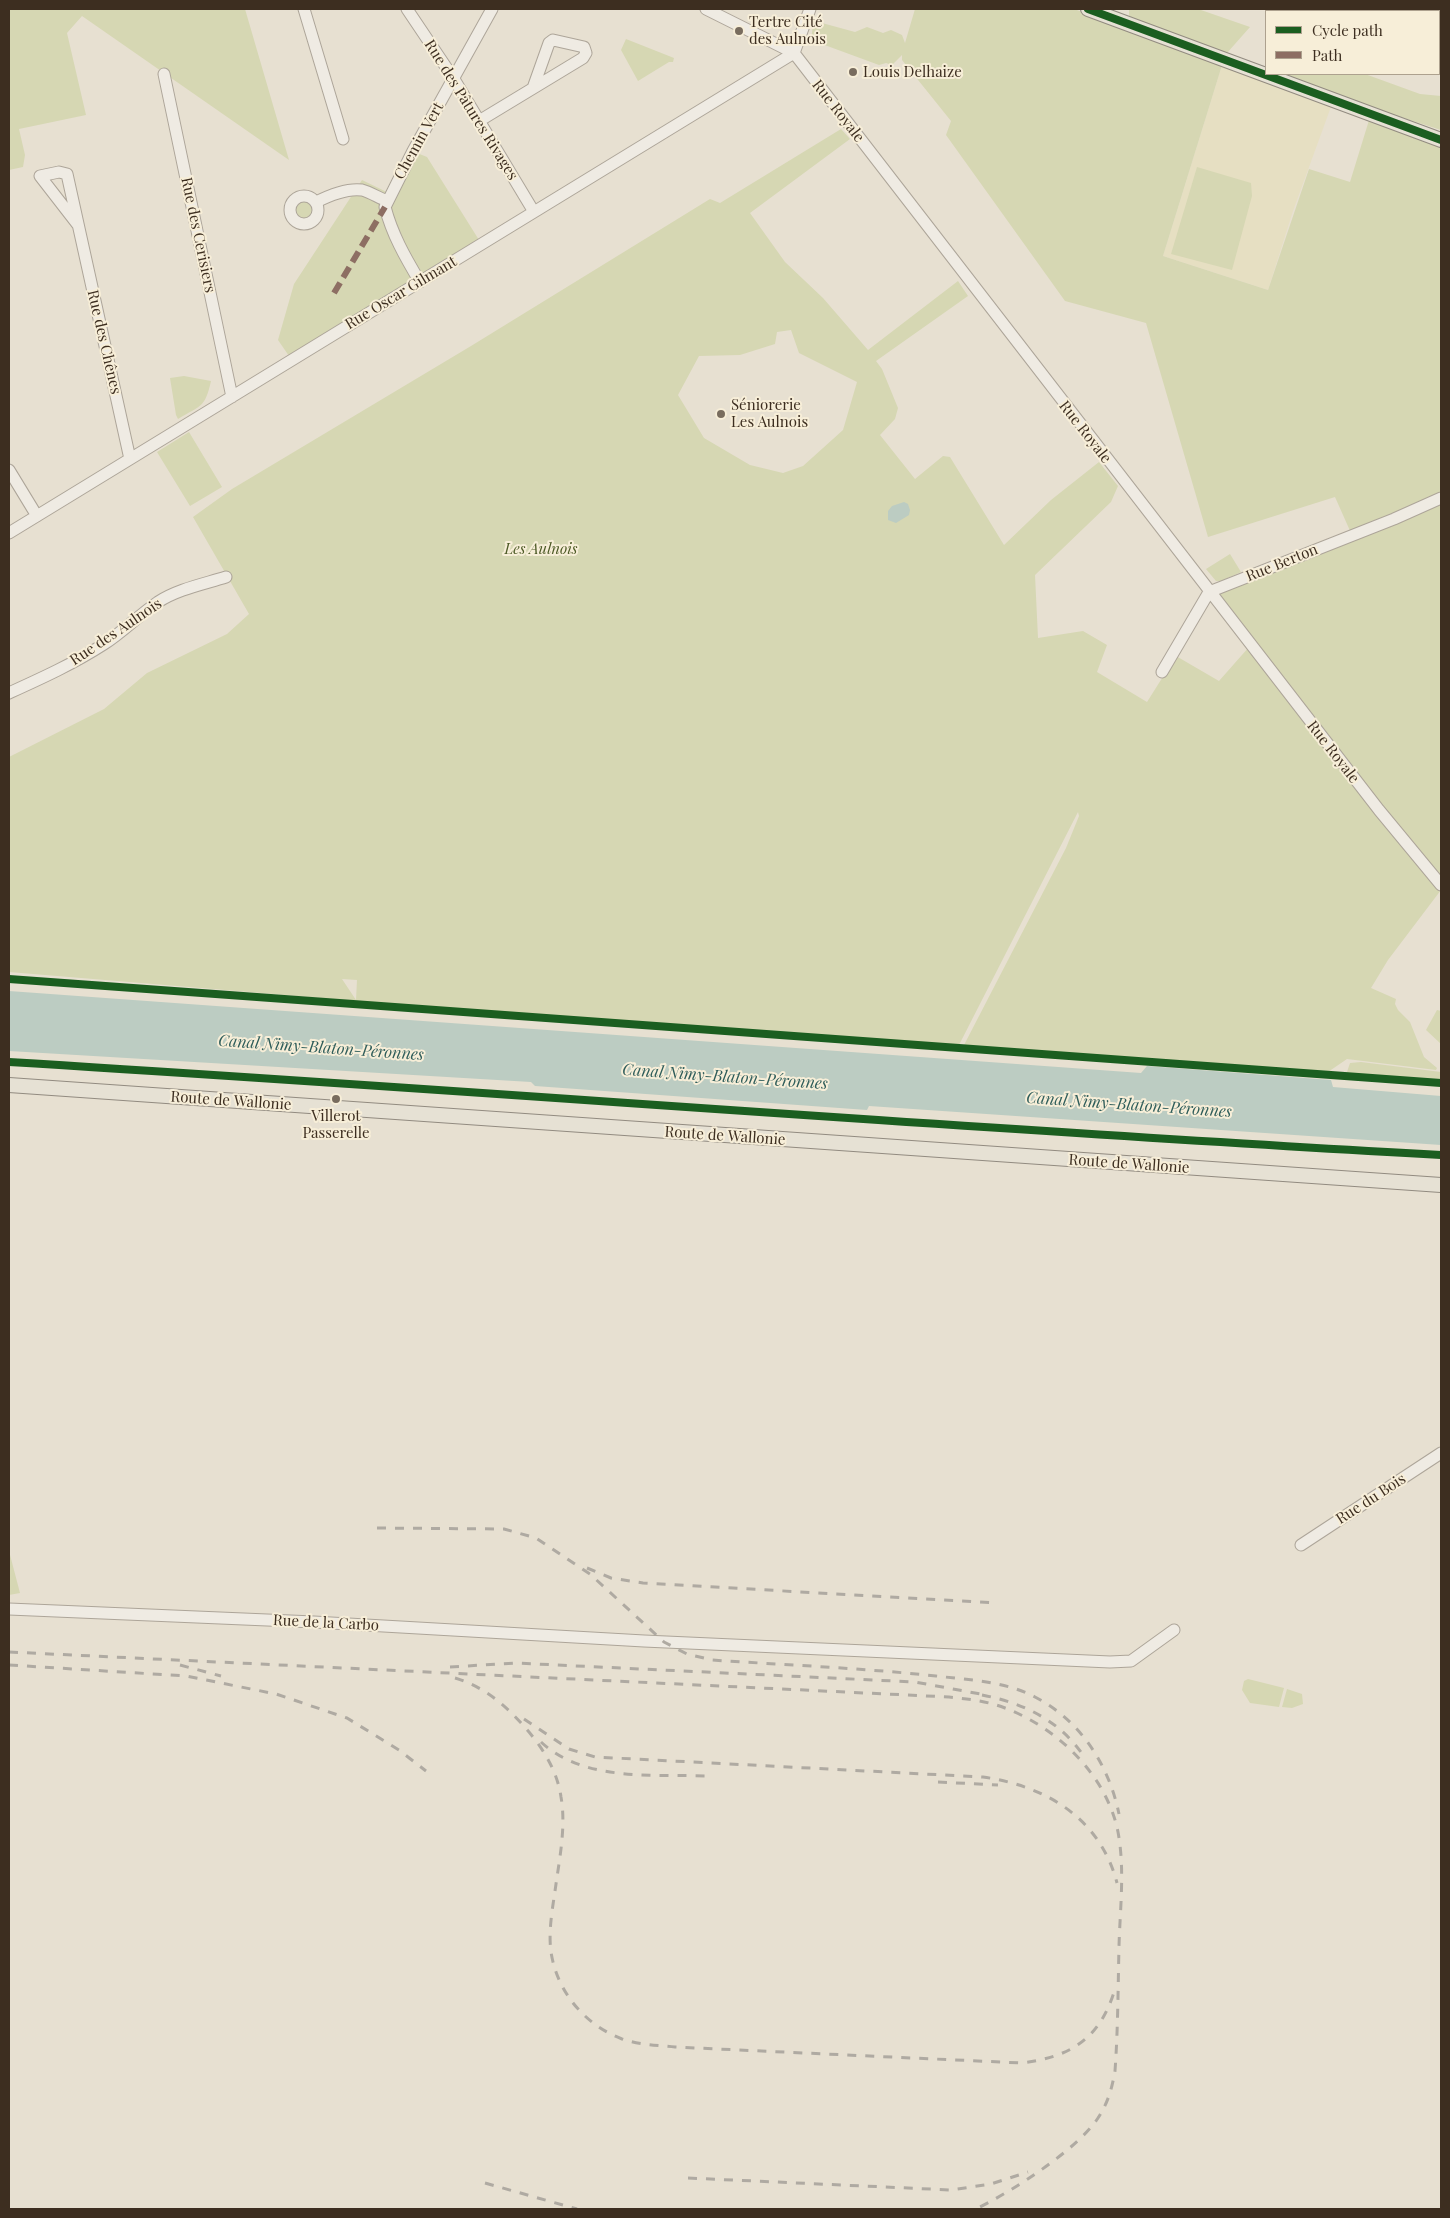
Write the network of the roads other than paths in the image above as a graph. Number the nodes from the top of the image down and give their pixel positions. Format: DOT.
graph roads {
  1 [pos="304,9"];
  2 [pos="407,9"];
  3 [pos="492,9"];
  4 [pos="706,9"];
  5 [pos="810,9"];
  6 [pos="1088,9"];
  7 [pos="794,53"];
  8 [pos="164,74"];
  9 [pos="1265,75"];
  10 [pos="1266,75"];
  11 [pos="454,80"];
  12 [pos="533,88"];
  13 [pos="479,120"];
  14 [pos="343,139"];
  15 [pos="1441,140"];
  16 [pos="389,198"];
  17 [pos="316,202"];
  18 [pos="534,212"];
  19 [pos="78,225"];
  20 [pos="420,282"];
  21 [pos="232,397"];
  22 [pos="130,459"];
  23 [pos="9,470"];
  24 [pos="1441,498"];
  25 [pos="37,516"];
  26 [pos="9,533"];
  27 [pos="226,577"];
  28 [pos="1209,592"];
  29 [pos="1162,672"];
  30 [pos="9,693"];
  31 [pos="1441,885"];
  32 [pos="9,1085"];
  33 [pos="1441,1185"];
  34 [pos="1441,1453"];
  35 [pos="1301,1545"];
  36 [pos="9,1609"];
  37 [pos="1174,1630"];
  1 -- 14 [label="street"];
  2 -- 11 [label="street, Rue des Pâtures Rivages"];
  3 -- 11 [label="street, Chemin Vert"];
  4 -- 7 [label="street, Rue Royale"];
  5 -- 7 [label="street"];
  6 -- 9 [label="main road"];
  7 -- 18 [label="street, Rue Oscar Gilmant"];
  7 -- 28 [label="street, Rue Royale"];
  8 -- 21 [label="street, Rue des Cerisiers"];
  10 -- 15 [label="main road"];
  11 -- 13 [label="street, Rue des Pâtures Rivages"];
  11 -- 16 [label="street, Chemin Vert"];
  12 -- 12 [label="street"];
  12 -- 13 [label="street"];
  13 -- 18 [label="street, Rue des Pâtures Rivages"];
  16 -- 17 [label="street"];
  16 -- 20 [label="street"];
  18 -- 20 [label="street, Rue Oscar Gilmant"];
  19 -- 19 [label="street, Rue des Chênes"];
  19 -- 22 [label="street, Rue des Chênes"];
  20 -- 21 [label="street, Rue Oscar Gilmant"];
  21 -- 22 [label="street, Rue Oscar Gilmant"];
  22 -- 25 [label="street, Rue Oscar Gilmant"];
  23 -- 25 [label="street"];
  24 -- 28 [label="street, Rue Berton"];
  25 -- 26 [label="street, Rue Oscar Gilmant"];
  27 -- 30 [label="street, Rue des Aulnois"];
  28 -- 29 [label="street"];
  28 -- 31 [label="street, Rue Royale"];
  32 -- 33 [label="main road, Route de Wallonie"];
  34 -- 35 [label="street, Rue du Bois"];
  36 -- 37 [label="street, Rue de la Carbo"];
}
